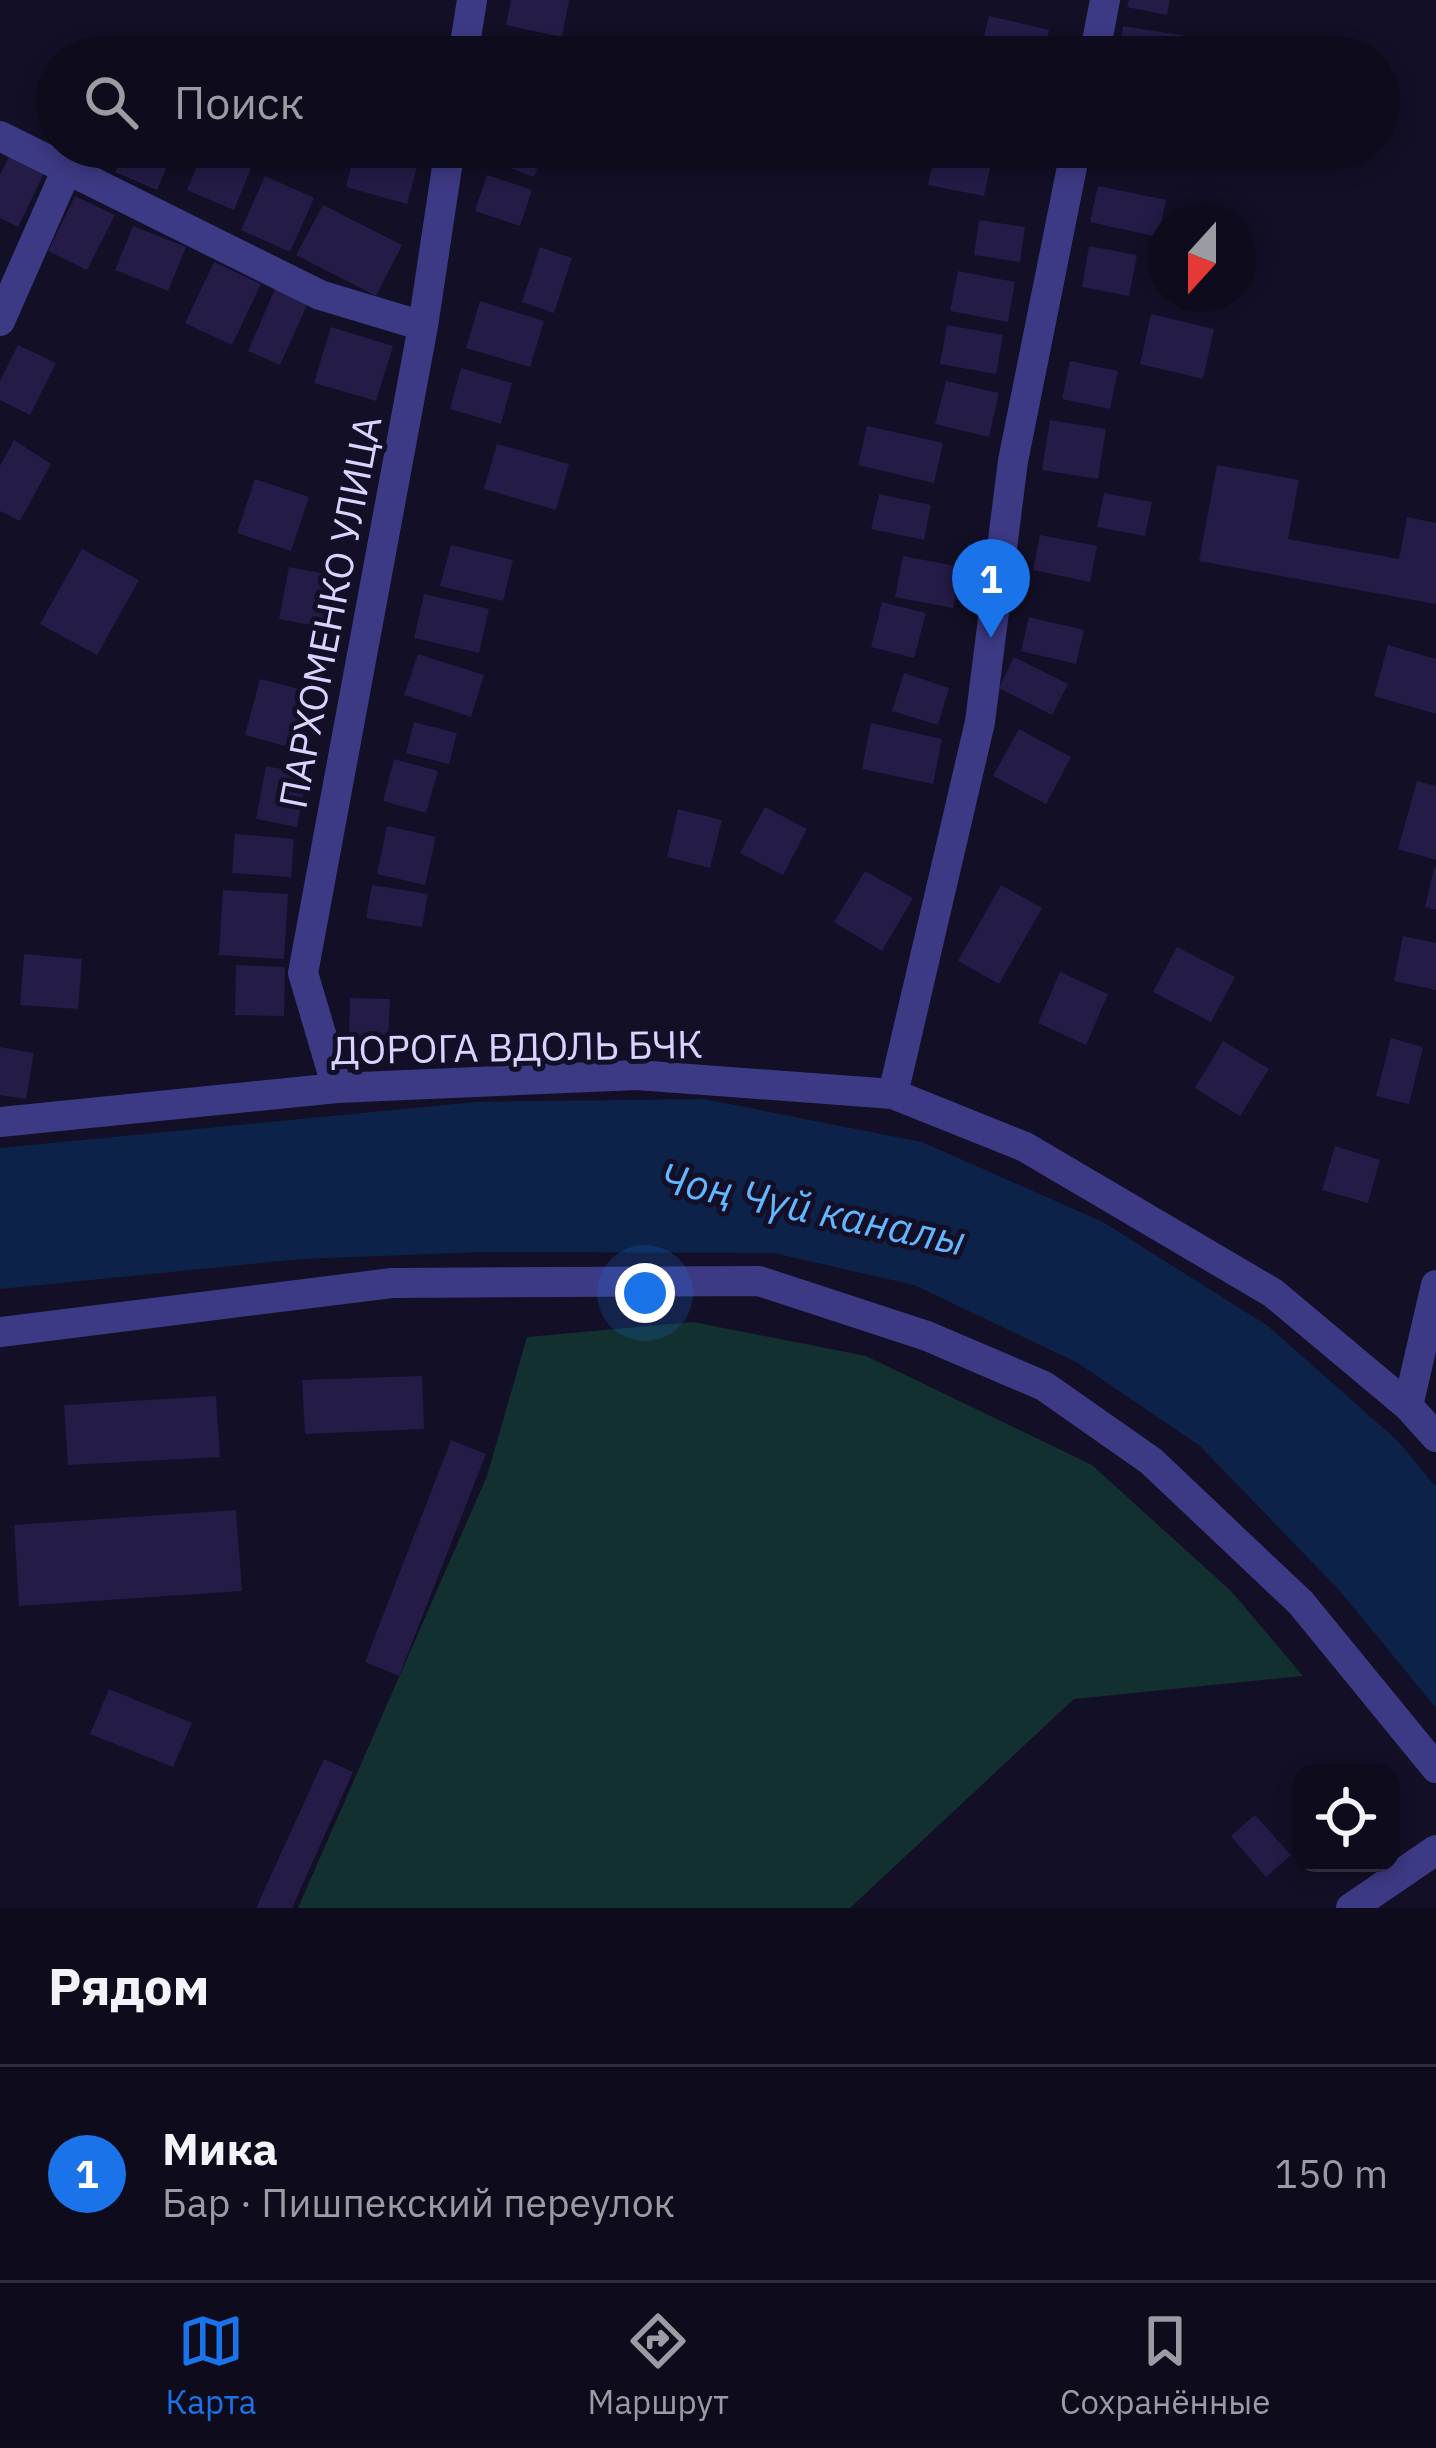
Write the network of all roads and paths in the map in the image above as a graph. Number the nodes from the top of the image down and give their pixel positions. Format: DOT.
graph roads {
  1 [pos="472,0"];
  2 [pos="1105,0"];
  3 [pos="467,36"];
  4 [pos="1098,36"];
  5 [pos="0,136"];
  6 [pos="36,154"];
  7 [pos="447,168"];
  8 [pos="1072,168"];
  9 [pos="67,169"];
  10 [pos="0,321"];
  11 [pos="423,326"];
  12 [pos="337,1088"];
  13 [pos="893,1094"];
  14 [pos="0,1122"];
  15 [pos="1436,1285"];
  16 [pos="0,1332"];
  17 [pos="1408,1406"];
  18 [pos="1436,1437"];
  19 [pos="1436,1768"];
  20 [pos="1436,1850"];
  21 [pos="1351,1908"];
  1 -- 3 [label="street"];
  2 -- 4 [label="street"];
  5 -- 6 [label="street"];
  7 -- 11 [label="street, ПАРХОМЕНКО УЛИЦА"];
  8 -- 13 [label="street"];
  9 -- 10 [label="street"];
  9 -- 11 [label="street"];
  11 -- 12 [label="street, ПАРХОМЕНКО УЛИЦА"];
  12 -- 13 [label="street, ДОРОГА ВДОЛЬ БЧК"];
  12 -- 14 [label="street, ДОРОГА ВДОЛЬ БЧК"];
  13 -- 17 [label="street, ДОРОГА ВДОЛЬ БЧК"];
  15 -- 17 [label="street"];
  16 -- 19 [label="street"];
  17 -- 18 [label="street, ДОРОГА ВДОЛЬ БЧК"];
  20 -- 21 [label="street"];
}
